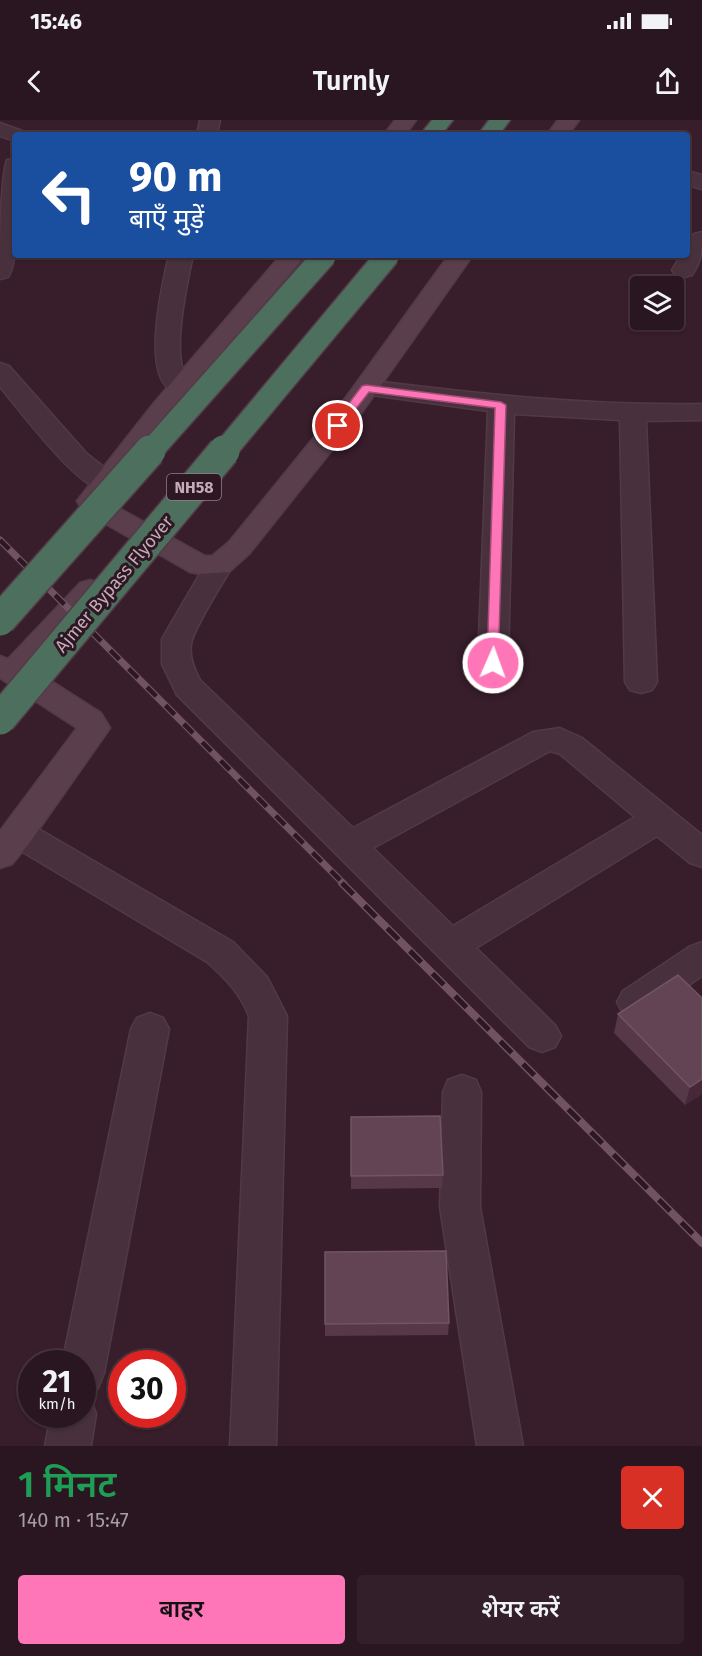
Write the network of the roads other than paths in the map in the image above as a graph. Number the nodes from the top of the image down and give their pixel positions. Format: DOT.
graph roads {
  1 [pos="406,120"];
  2 [pos="443,120"];
  3 [pos="500,120"];
  4 [pos="569,120"];
  5 [pos="396,132"];
  6 [pos="433,132"];
  7 [pos="490,132"];
  8 [pos="559,132"];
  9 [pos="12,186"];
  10 [pos="702,240"];
  11 [pos="180,258"];
  12 [pos="290,258"];
  13 [pos="322,258"];
  14 [pos="385,258"];
  15 [pos="459,258"];
  16 [pos="684,270"];
  17 [pos="0,272"];
  18 [pos="0,371"];
  19 [pos="183,387"];
  20 [pos="366,388"];
  21 [pos="501,405"];
  22 [pos="702,412"];
  23 [pos="633,413"];
  24 [pos="105,482"];
  25 [pos="141,532"];
  26 [pos="219,565"];
  27 [pos="0,620"];
  28 [pos="493,663"];
  29 [pos="7,670"];
  30 [pos="641,682"];
  31 [pos="0,719"];
  32 [pos="658,819"];
  33 [pos="9,844"];
  34 [pos="349,846"];
  35 [pos="702,854"];
  36 [pos="450,946"];
  37 [pos="702,957"];
  38 [pos="636,1002"];
  39 [pos="150,1029"];
  40 [pos="542,1036"];
  41 [pos="462,1092"];
  42 [pos="87,1350"];
  43 [pos="71,1428"];
  44 [pos="68,1446"];
  45 [pos="253,1446"];
  46 [pos="500,1446"];
  1 -- 5 [label="street"];
  2 -- 6 [label="highway"];
  3 -- 7 [label="highway"];
  4 -- 8 [label="street"];
  9 -- 17 [label="street"];
  10 -- 16 [label="street"];
  11 -- 19 [label="street"];
  12 -- 19 [label="street"];
  13 -- 27 [label="highway, bridge"];
  14 -- 31 [label="highway, Ajmer Bypass Flyover / NH58, bridge"];
  15 -- 20 [label="street"];
  18 -- 24 [label="street"];
  19 -- 24 [label="street"];
  20 -- 21 [label="street"];
  20 -- 26 [label="street"];
  21 -- 23 [label="street"];
  21 -- 28 [label="street"];
  22 -- 23 [label="street"];
  23 -- 30 [label="street"];
  24 -- 25 [label="street"];
  25 -- 26 [label="street"];
  25 -- 29 [label="street"];
  26 -- 34 [label="street"];
  29 -- 33 [label="street"];
  32 -- 34 [label="street"];
  32 -- 35 [label="street"];
  32 -- 36 [label="street"];
  33 -- 45 [label="street"];
  34 -- 36 [label="street"];
  36 -- 40 [label="street"];
  37 -- 38 [label="street"];
  39 -- 42 [label="street"];
  41 -- 46 [label="street"];
  43 -- 44 [label="street"];
}
